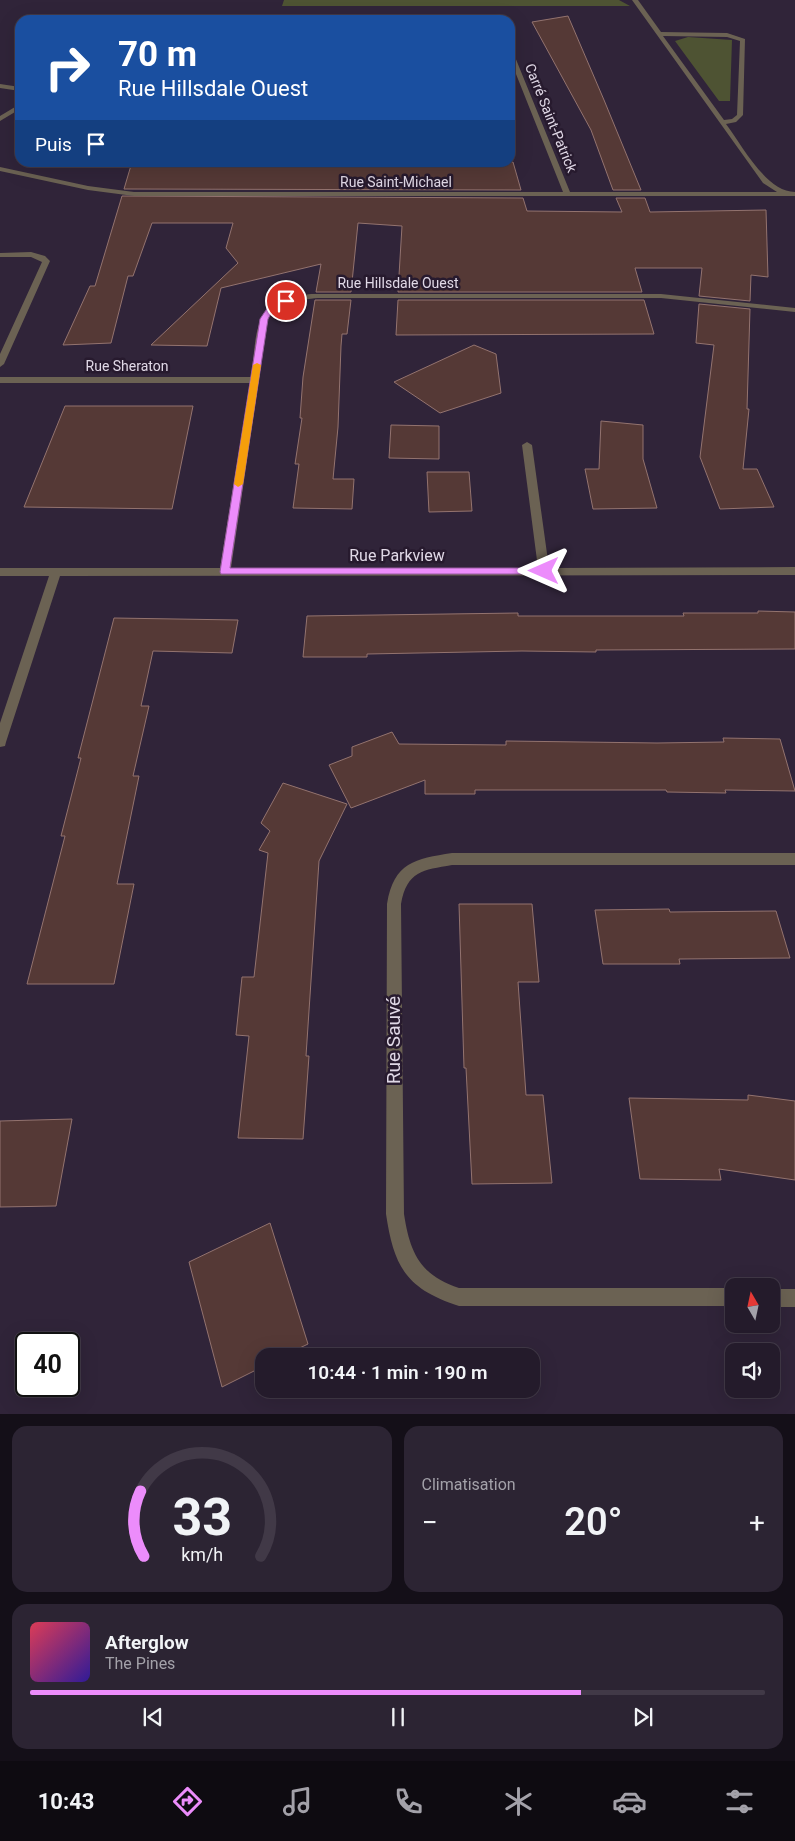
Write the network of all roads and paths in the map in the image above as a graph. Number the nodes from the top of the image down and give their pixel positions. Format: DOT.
graph roads {
  1 [pos="635,0"];
  2 [pos="660,34"];
  3 [pos="515,64"];
  4 [pos="0,86"];
  5 [pos="15,88"];
  6 [pos="15,109"];
  7 [pos="0,119"];
  8 [pos="722,122"];
  9 [pos="0,169"];
  10 [pos="567,194"];
  11 [pos="785,194"];
  12 [pos="795,194"];
  13 [pos="795,199"];
  14 [pos="0,255"];
  15 [pos="795,310"];
  16 [pos="0,364"];
  17 [pos="0,380"];
  18 [pos="255,380"];
  19 [pos="527,445"];
  20 [pos="544,571"];
  21 [pos="795,571"];
  22 [pos="0,572"];
  23 [pos="56,572"];
  24 [pos="225,572"];
  25 [pos="0,742"];
  26 [pos="795,859"];
  27 [pos="725,1298"];
  28 [pos="780,1298"];
  29 [pos="795,1298"];
  1 -- 2 [label="street"];
  2 -- 8 [label="street"];
  2 -- 8 [label="street"];
  3 -- 10 [label="street, Carré Saint-Patrick"];
  4 -- 5 [label="street"];
  6 -- 7 [label="street"];
  8 -- 11 [label="street"];
  9 -- 10 [label="street, Rue Saint-Michael"];
  10 -- 11 [label="street, Rue Saint-Michael"];
  11 -- 12 [label="street, Rue Saint-Michael"];
  11 -- 13 [label="street"];
  14 -- 16 [label="street"];
  15 -- 18 [label="street, Rue Hillsdale Ouest"];
  17 -- 18 [label="street, Rue Sheraton"];
  18 -- 24 [label="street, Rue Hillsdale Ouest"];
  19 -- 20 [label="street"];
  20 -- 21 [label="street, Rue Parkview"];
  20 -- 24 [label="street, Rue Parkview"];
  22 -- 23 [label="street, Rue Parkview"];
  23 -- 24 [label="street, Rue Parkview"];
  23 -- 25 [label="street"];
  26 -- 27 [label="street, Rue Sauvé"];
  28 -- 29 [label="street"];
}
